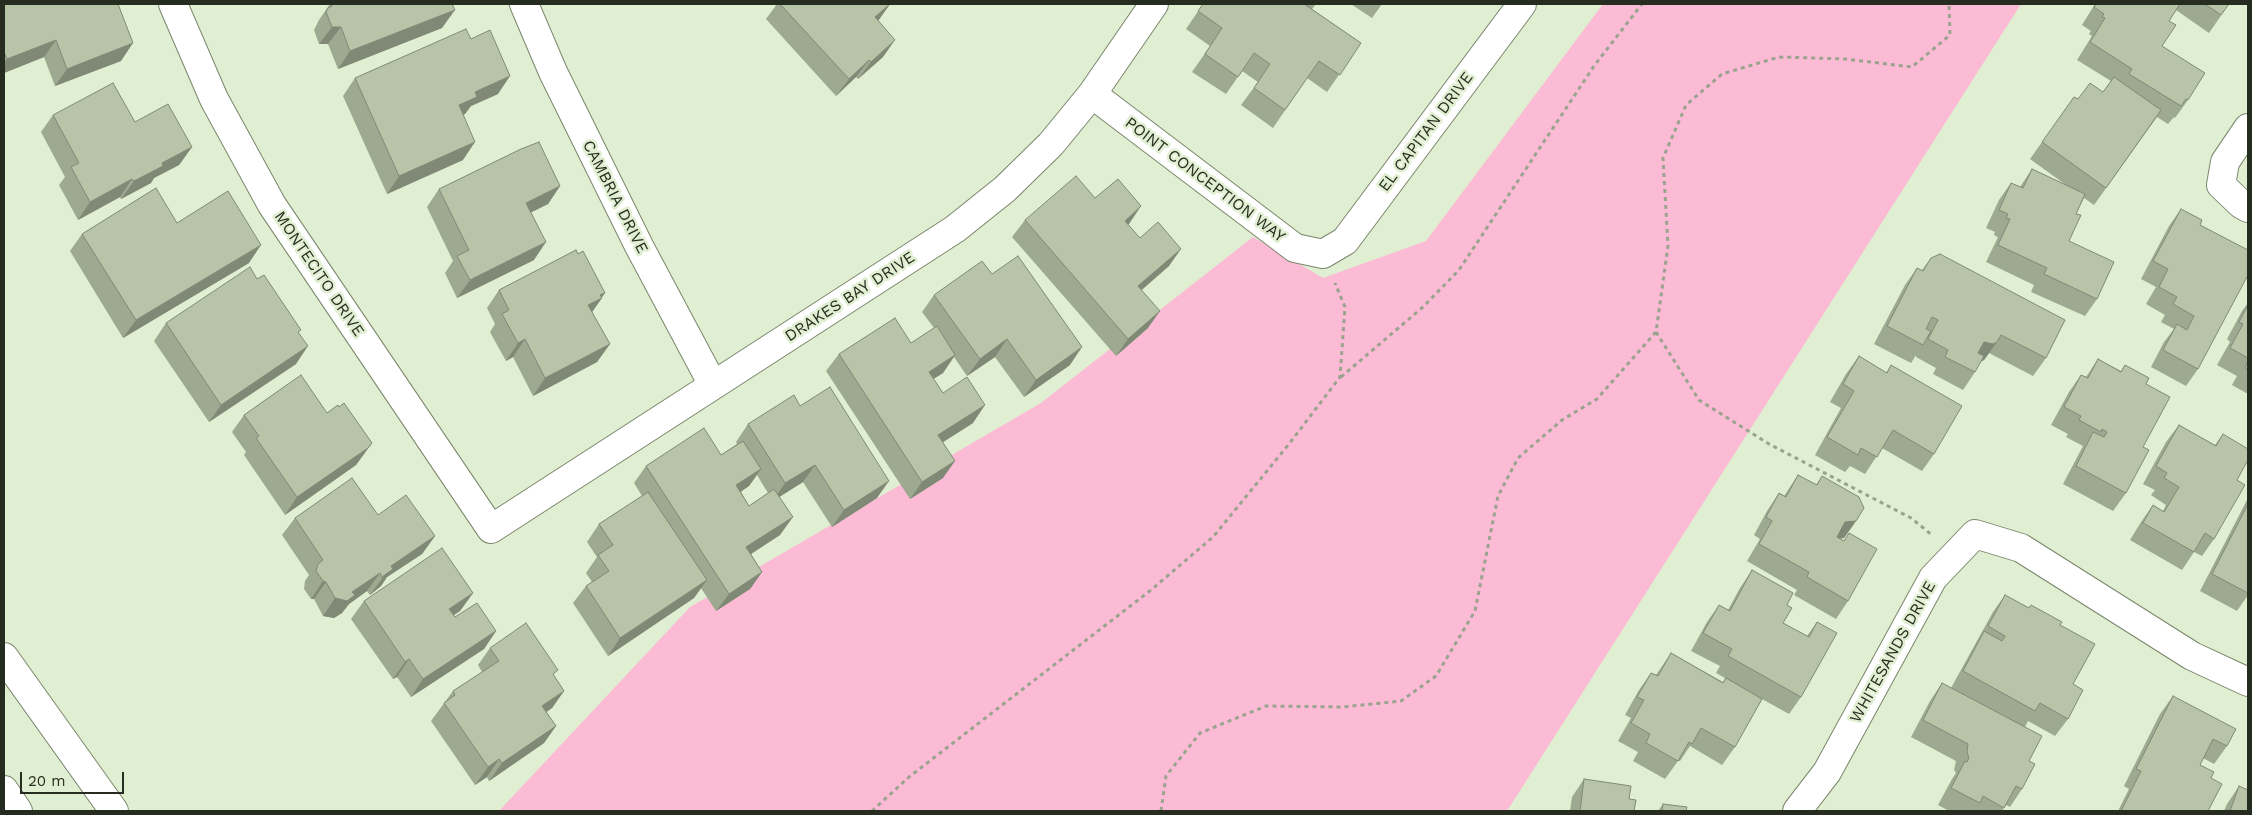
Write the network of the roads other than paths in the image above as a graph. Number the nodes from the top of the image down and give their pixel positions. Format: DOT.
graph roads {
  1 [pos="173,4"];
  2 [pos="524,4"];
  3 [pos="1154,4"];
  4 [pos="1522,4"];
  5 [pos="1092,94"];
  6 [pos="2248,128"];
  7 [pos="2248,208"];
  8 [pos="1323,254"];
  9 [pos="713,385"];
  10 [pos="491,529"];
  11 [pos="4,657"];
  12 [pos="2248,682"];
  13 [pos="4,790"];
  14 [pos="18,811"];
  15 [pos="114,811"];
  16 [pos="1797,811"];
  1 -- 10 [label="street, MONTECITO DRIVE"];
  2 -- 9 [label="street, CAMBRIA DRIVE"];
  3 -- 5 [label="street, DRAKES BAY DRIVE"];
  4 -- 8 [label="street, EL CAPITAN DRIVE"];
  5 -- 8 [label="street, POINT CONCEPTION WAY"];
  5 -- 9 [label="street, DRAKES BAY DRIVE"];
  6 -- 7 [label="street"];
  9 -- 10 [label="street, DRAKES BAY DRIVE"];
  11 -- 15 [label="street"];
  12 -- 16 [label="street, WHITESANDS DRIVE"];
  13 -- 14 [label="street"];
}
